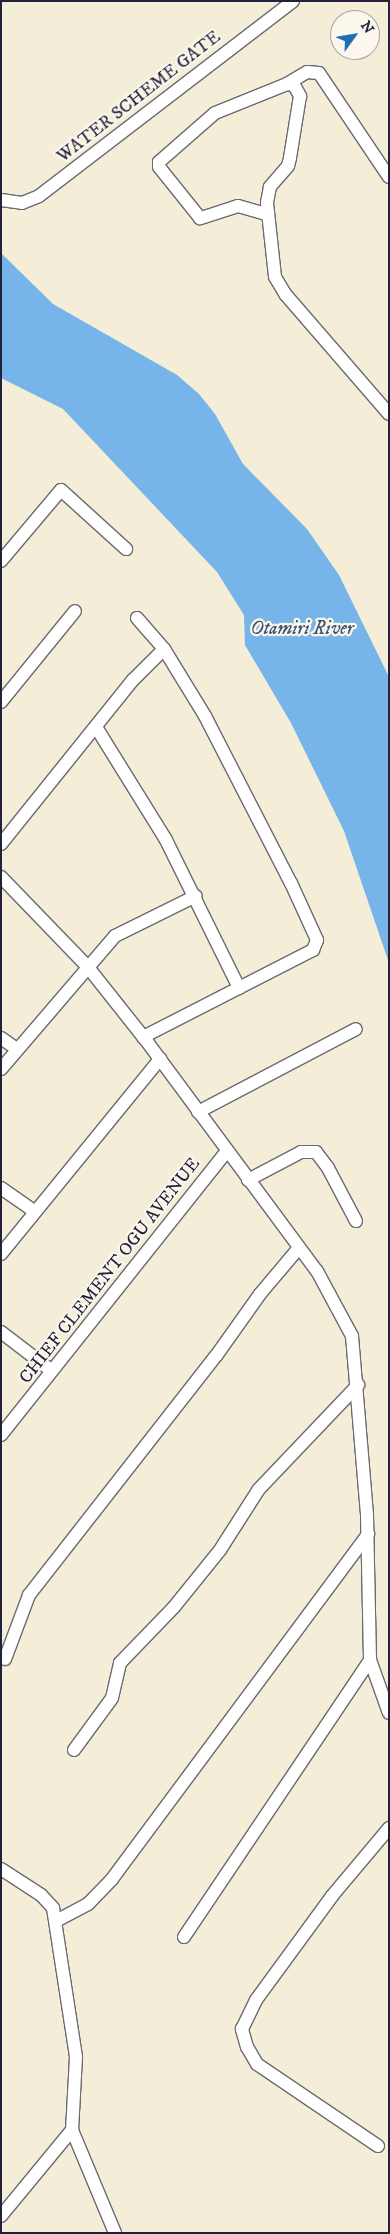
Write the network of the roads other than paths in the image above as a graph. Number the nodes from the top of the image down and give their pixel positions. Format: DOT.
graph roads {
  1 [pos="293,1"];
  2 [pos="287,84"];
  3 [pos="389,177"];
  4 [pos="1,200"];
  5 [pos="266,214"];
  6 [pos="387,408"];
  7 [pos="126,549"];
  8 [pos="1,561"];
  9 [pos="75,611"];
  10 [pos="137,618"];
  11 [pos="164,649"];
  12 [pos="1,702"];
  13 [pos="96,727"];
  14 [pos="1,844"];
  15 [pos="1,877"];
  16 [pos="196,896"];
  17 [pos="87,966"];
  18 [pos="239,988"];
  19 [pos="356,1029"];
  20 [pos="143,1037"];
  21 [pos="1,1038"];
  22 [pos="17,1049"];
  23 [pos="160,1059"];
  24 [pos="1,1069"];
  25 [pos="198,1112"];
  26 [pos="227,1151"];
  27 [pos="248,1180"];
  28 [pos="1,1188"];
  29 [pos="34,1211"];
  30 [pos="356,1221"];
  31 [pos="298,1249"];
  32 [pos="1,1254"];
  33 [pos="1,1332"];
  34 [pos="52,1371"];
  35 [pos="358,1385"];
  36 [pos="1,1435"];
  37 [pos="368,1534"];
  38 [pos="5,1659"];
  39 [pos="370,1660"];
  40 [pos="389,1713"];
  41 [pos="74,1750"];
  42 [pos="389,1828"];
  43 [pos="1,1870"];
  44 [pos="56,1921"];
  45 [pos="184,1937"];
  46 [pos="72,2130"];
  47 [pos="378,2146"];
  48 [pos="1,2216"];
  49 [pos="115,2233"];
  1 -- 4 [label="street, WATER SCHEME GATE"];
  2 -- 3 [label="street"];
  2 -- 5 [label="street"];
  2 -- 5 [label="street"];
  5 -- 6 [label="street"];
  7 -- 8 [label="street"];
  9 -- 12 [label="street"];
  10 -- 11 [label="street"];
  11 -- 13 [label="street"];
  11 -- 18 [label="street"];
  13 -- 14 [label="street"];
  13 -- 16 [label="street"];
  15 -- 17 [label="street"];
  16 -- 17 [label="street"];
  16 -- 18 [label="street"];
  17 -- 20 [label="street"];
  17 -- 22 [label="street"];
  18 -- 20 [label="street"];
  19 -- 25 [label="street"];
  20 -- 23 [label="street"];
  21 -- 22 [label="street"];
  22 -- 24 [label="street"];
  23 -- 25 [label="street"];
  23 -- 29 [label="street"];
  25 -- 26 [label="street"];
  26 -- 27 [label="street"];
  26 -- 34 [label="street, CHIEF CLEMENT OGU AVENUE"];
  27 -- 30 [label="street"];
  27 -- 31 [label="street"];
  28 -- 29 [label="street"];
  29 -- 32 [label="street"];
  31 -- 35 [label="street"];
  31 -- 38 [label="street"];
  33 -- 34 [label="street"];
  34 -- 36 [label="street, CHIEF CLEMENT OGU AVENUE"];
  35 -- 37 [label="street"];
  35 -- 41 [label="street"];
  37 -- 39 [label="street"];
  37 -- 44 [label="street"];
  39 -- 40 [label="street"];
  39 -- 45 [label="street"];
  42 -- 47 [label="street"];
  43 -- 44 [label="street"];
  44 -- 46 [label="street"];
  46 -- 48 [label="street"];
  46 -- 49 [label="street"];
}
